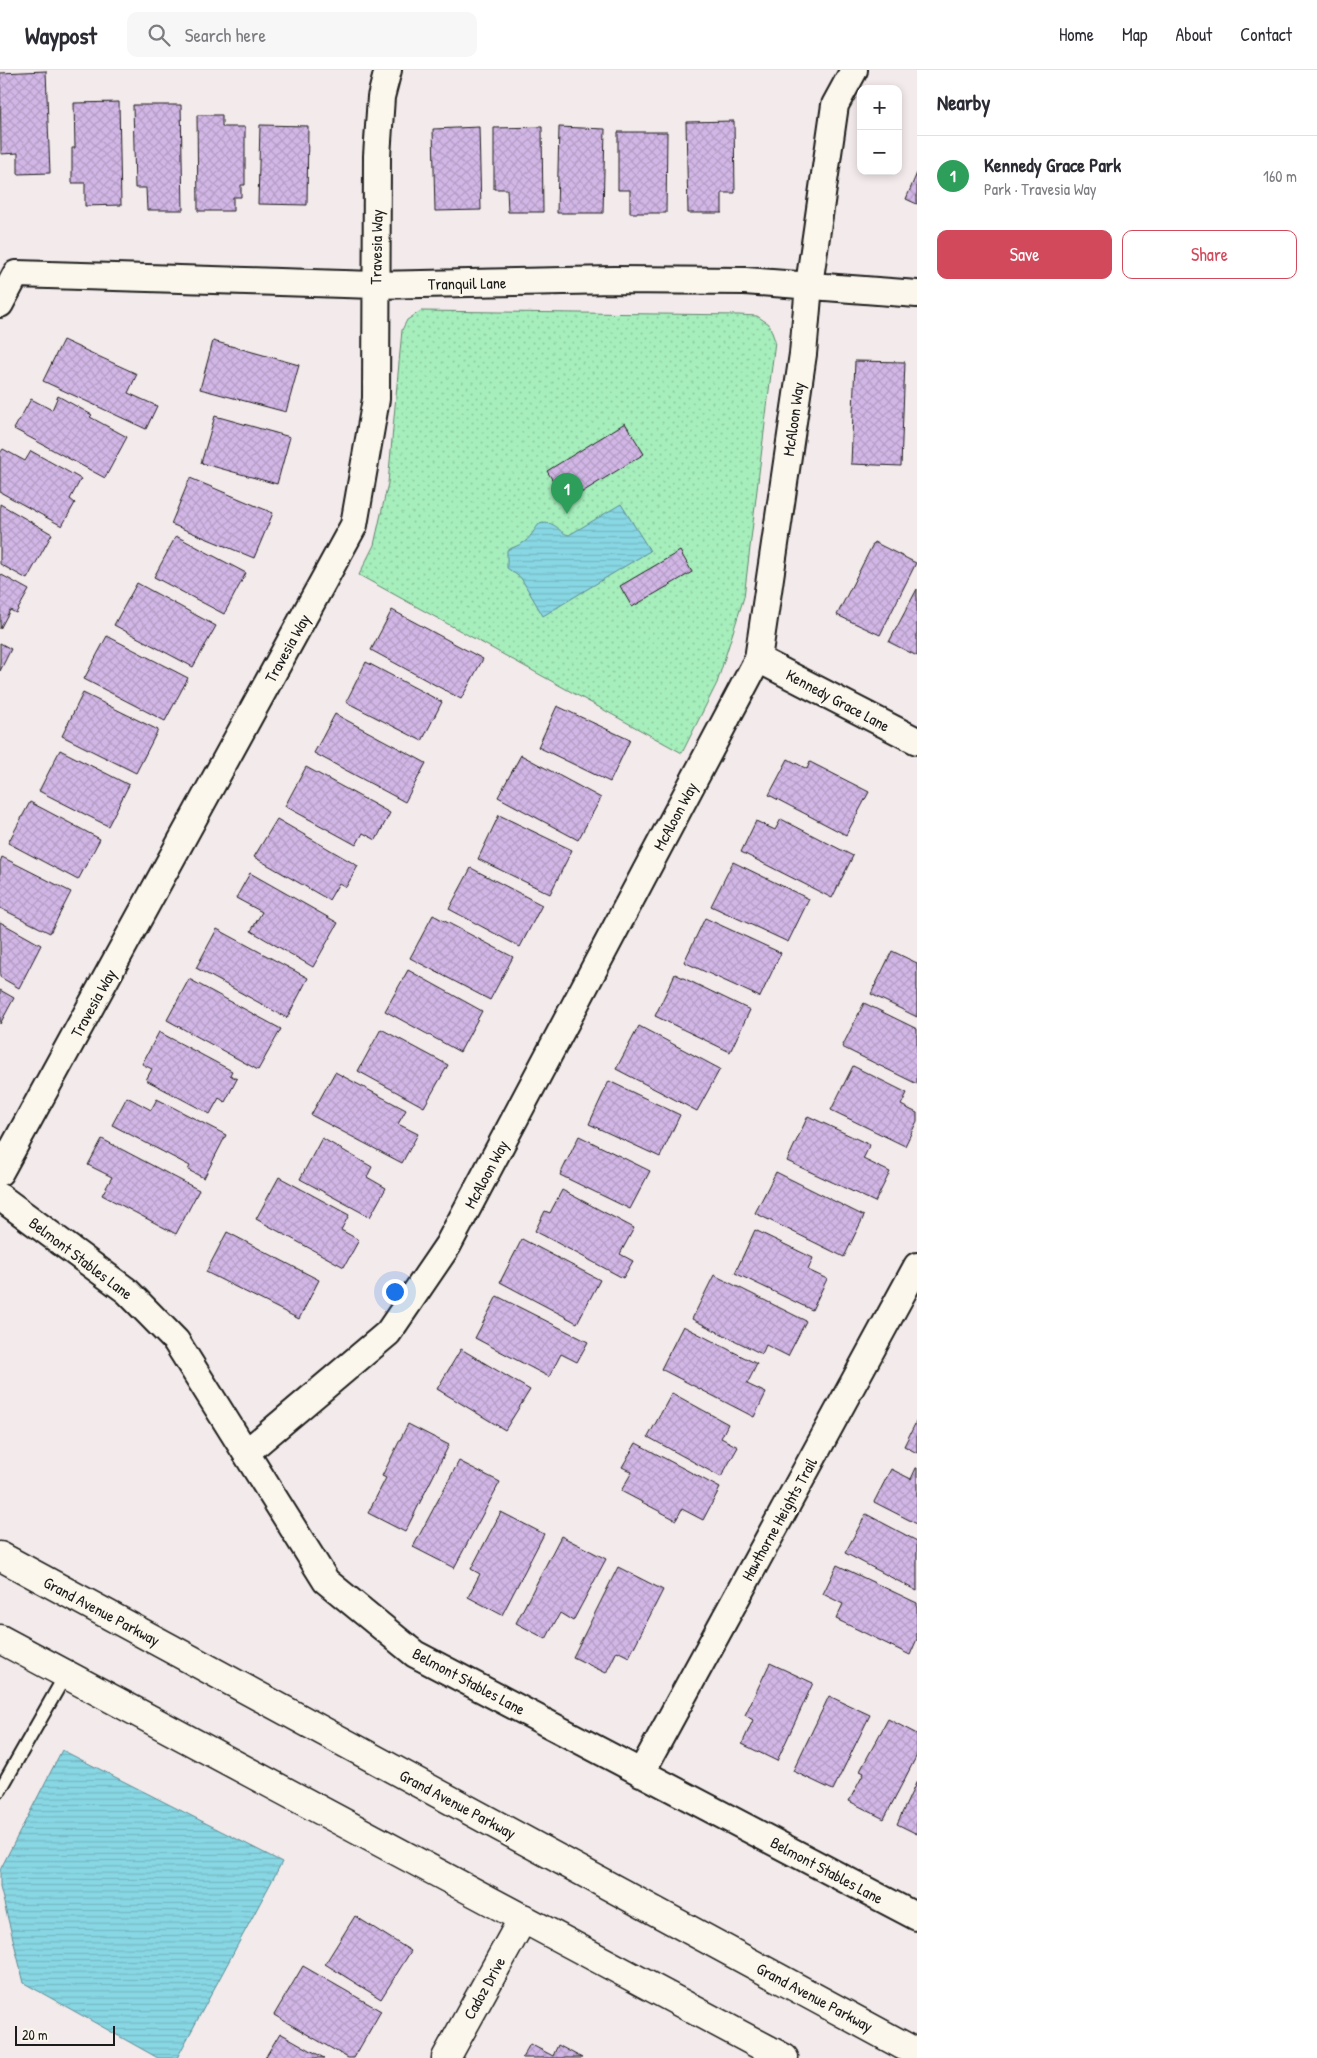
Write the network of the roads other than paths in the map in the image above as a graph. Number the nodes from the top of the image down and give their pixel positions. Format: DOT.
graph roads {
  1 [pos="388,70"];
  2 [pos="854,70"];
  3 [pos="375,285"];
  4 [pos="809,285"];
  5 [pos="917,294"];
  6 [pos="0,304"];
  7 [pos="758,659"];
  8 [pos="917,742"];
  9 [pos="0,1172"];
  10 [pos="0,1197"];
  11 [pos="917,1266"];
  12 [pos="247,1452"];
  13 [pos="0,1556"];
  14 [pos="0,1639"];
  15 [pos="66,1674"];
  16 [pos="641,1773"];
  17 [pos="0,1790"];
  18 [pos="917,1917"];
  19 [pos="523,1918"];
  20 [pos="917,2053"];
  21 [pos="446,2058"];
  22 [pos="784,2058"];
  1 -- 3 [label="street, Travesia Way"];
  2 -- 4 [label="street, McAloon Way"];
  3 -- 4 [label="street, Tranquil Lane"];
  3 -- 6 [label="street, Tranquil Lane"];
  3 -- 9 [label="street, Travesia Way"];
  4 -- 5 [label="street, Tranquil Lane"];
  4 -- 7 [label="street, McAloon Way"];
  7 -- 8 [label="street, Kennedy Grace Lane"];
  7 -- 12 [label="street, McAloon Way"];
  10 -- 12 [label="street, Belmont Stables Lane"];
  11 -- 16 [label="street, Hawthorne Heights Trail"];
  12 -- 16 [label="street, Belmont Stables Lane"];
  13 -- 20 [label="street, Grand Avenue Parkway"];
  14 -- 15 [label="street"];
  15 -- 17 [label="lane"];
  15 -- 19 [label="street"];
  16 -- 18 [label="street, Belmont Stables Lane"];
  19 -- 21 [label="street, Cadoz Drive"];
  19 -- 22 [label="street"];
}
